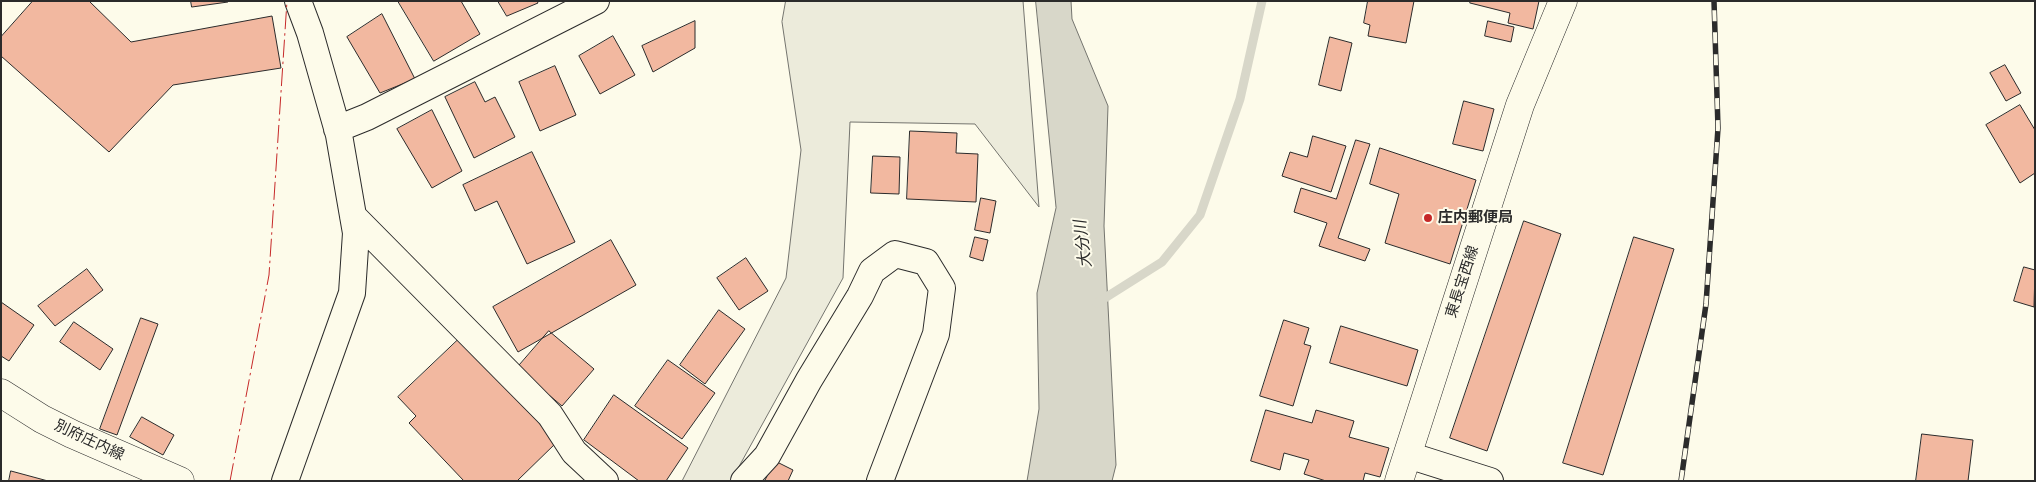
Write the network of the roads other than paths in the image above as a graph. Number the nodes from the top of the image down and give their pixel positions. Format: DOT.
graph roads {
  1 [pos="298,1"];
  2 [pos="596,1"];
  3 [pos="1563,1"];
  4 [pos="337,129"];
  5 [pos="354,216"];
  6 [pos="1,393"];
  7 [pos="1408,455"];
  8 [pos="180,481"];
  9 [pos="285,481"];
  10 [pos="605,481"];
  11 [pos="744,481"];
  12 [pos="880,481"];
  13 [pos="1399,481"];
  14 [pos="1490,481"];
  1 -- 4 [label="street"];
  2 -- 4 [label="street"];
  3 -- 7 [label="main road, 東長宝西線"];
  4 -- 5 [label="street"];
  5 -- 9 [label="street"];
  5 -- 10 [label="street"];
  6 -- 8 [label="main road, 別府庄内線"];
  7 -- 13 [label="main road, 東長宝西線"];
  7 -- 14 [label="street"];
  11 -- 12 [label="street"];
}
